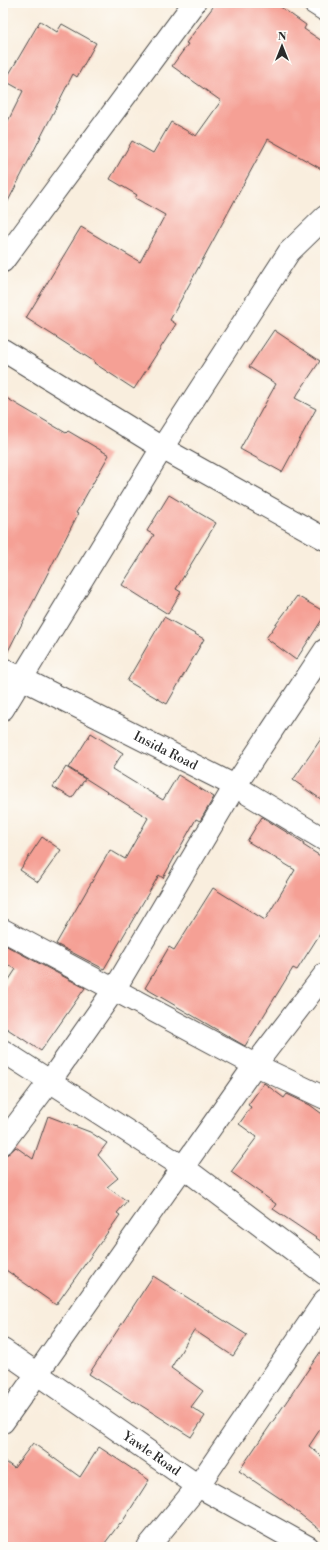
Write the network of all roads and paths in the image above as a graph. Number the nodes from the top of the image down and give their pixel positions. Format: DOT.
graph roads {
  1 [pos="194,3"];
  2 [pos="314,3"];
  3 [pos="325,10"];
  4 [pos="325,217"];
  5 [pos="3,260"];
  6 [pos="3,350"];
  7 [pos="162,448"];
  8 [pos="325,539"];
  9 [pos="325,650"];
  10 [pos="3,669"];
  11 [pos="23,679"];
  12 [pos="3,709"];
  13 [pos="235,786"];
  14 [pos="325,840"];
  15 [pos="3,930"];
  16 [pos="325,974"];
  17 [pos="114,990"];
  18 [pos="3,1051"];
  19 [pos="255,1065"];
  20 [pos="50,1081"];
  21 [pos="325,1098"];
  22 [pos="3,1143"];
  23 [pos="183,1167"];
  24 [pos="325,1274"];
  25 [pos="325,1300"];
  26 [pos="3,1350"];
  27 [pos="36,1374"];
  28 [pos="3,1422"];
  29 [pos="198,1486"];
  30 [pos="148,1547"];
  31 [pos="308,1547"];
  1 -- 5 [label="street"];
  2 -- 3 [label="street"];
  4 -- 7 [label="street"];
  6 -- 7 [label="street"];
  7 -- 8 [label="street"];
  7 -- 11 [label="street"];
  9 -- 13 [label="street"];
  10 -- 11 [label="street, Insida Road"];
  11 -- 12 [label="street"];
  11 -- 13 [label="street, Insida Road"];
  13 -- 14 [label="street, Insida Road"];
  13 -- 17 [label="street"];
  15 -- 17 [label="street"];
  16 -- 19 [label="street"];
  17 -- 19 [label="street"];
  17 -- 20 [label="street"];
  18 -- 20 [label="street"];
  19 -- 21 [label="street"];
  19 -- 23 [label="street"];
  20 -- 22 [label="street"];
  20 -- 23 [label="street"];
  23 -- 24 [label="street"];
  23 -- 27 [label="street"];
  25 -- 29 [label="street"];
  26 -- 27 [label="street, Yawle Road"];
  27 -- 28 [label="street"];
  27 -- 29 [label="street, Yawle Road"];
  29 -- 30 [label="street"];
  29 -- 31 [label="street, Yawle Road"];
}
